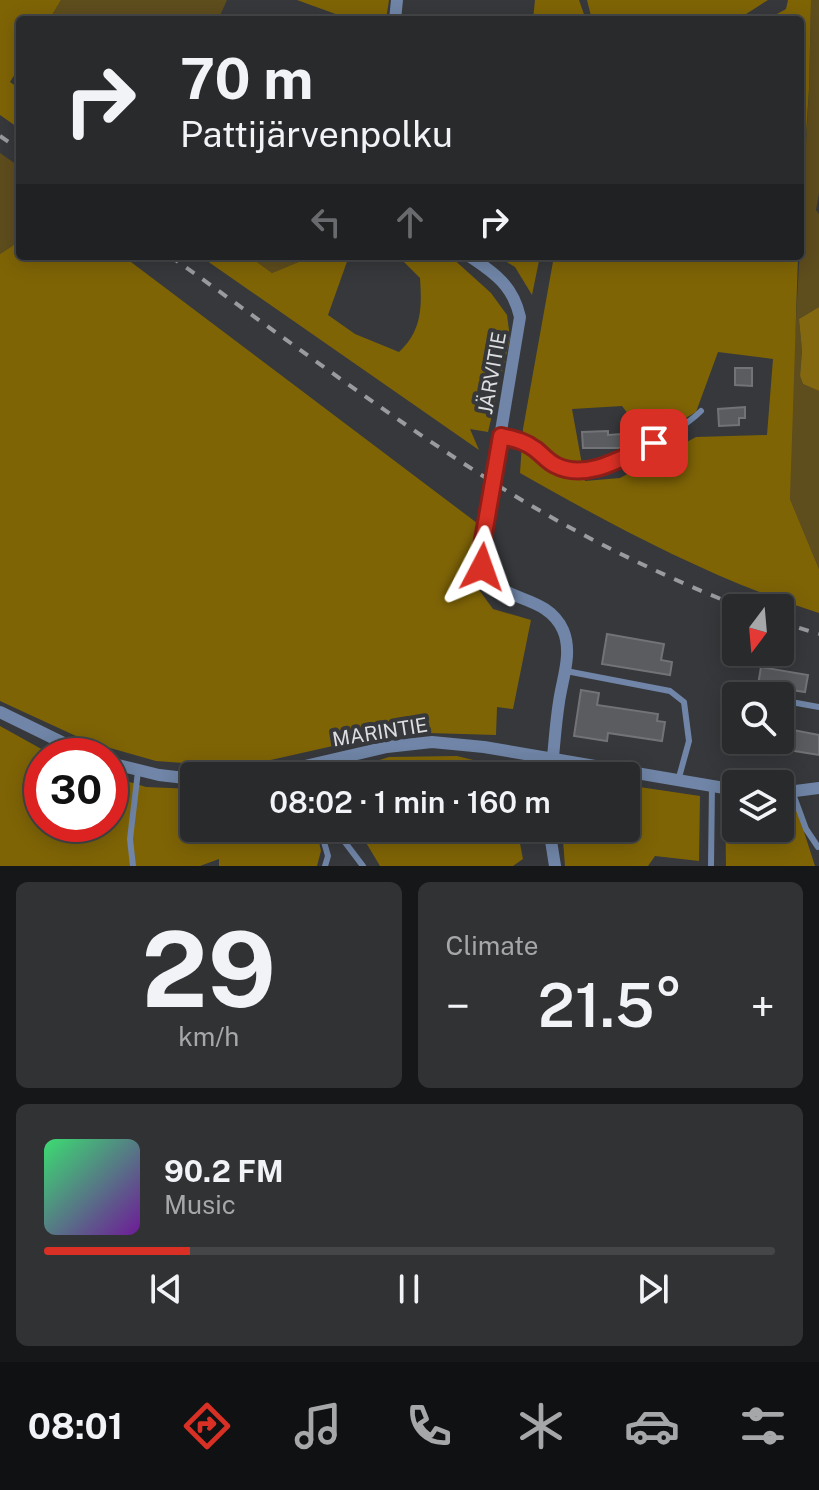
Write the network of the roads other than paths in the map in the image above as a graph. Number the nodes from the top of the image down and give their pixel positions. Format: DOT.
graph roads {
  1 [pos="475,260"];
  2 [pos="701,411"];
  3 [pos="501,436"];
  4 [pos="566,671"];
  5 [pos="794,703"];
  6 [pos="819,707"];
  7 [pos="0,712"];
  8 [pos="53,738"];
  9 [pos="553,759"];
  10 [pos="337,762"];
  11 [pos="553,762"];
  12 [pos="128,768"];
  13 [pos="138,771"];
  14 [pos="180,777"];
  15 [pos="678,781"];
  16 [pos="712,786"];
  17 [pos="722,788"];
  18 [pos="819,788"];
  19 [pos="794,791"];
  20 [pos="794,807"];
  21 [pos="324,842"];
  22 [pos="345,842"];
  23 [pos="551,842"];
  24 [pos="818,847"];
  25 [pos="711,865"];
  26 [pos="133,866"];
  27 [pos="325,866"];
  28 [pos="363,866"];
  29 [pos="555,866"];
  1 -- 3 [label="street, JÄRVITIE"];
  2 -- 3 [label="lane"];
  3 -- 4 [label="street, JÄRVITIE"];
  4 -- 9 [label="street, JÄRVITIE"];
  4 -- 15 [label="lane"];
  5 -- 6 [label="lane"];
  7 -- 8 [label="street"];
  9 -- 10 [label="street, MARINTIE"];
  9 -- 11 [label="street, JÄRVITIE"];
  9 -- 15 [label="street, MARINTIE"];
  12 -- 13 [label="street"];
  13 -- 14 [label="street"];
  13 -- 26 [label="lane"];
  15 -- 16 [label="street, MARINTIE"];
  16 -- 17 [label="street, MARINTIE"];
  16 -- 25 [label="lane"];
  18 -- 19 [label="street"];
  20 -- 24 [label="lane"];
  21 -- 27 [label="lane"];
  22 -- 28 [label="lane"];
  23 -- 29 [label="street"];
}
